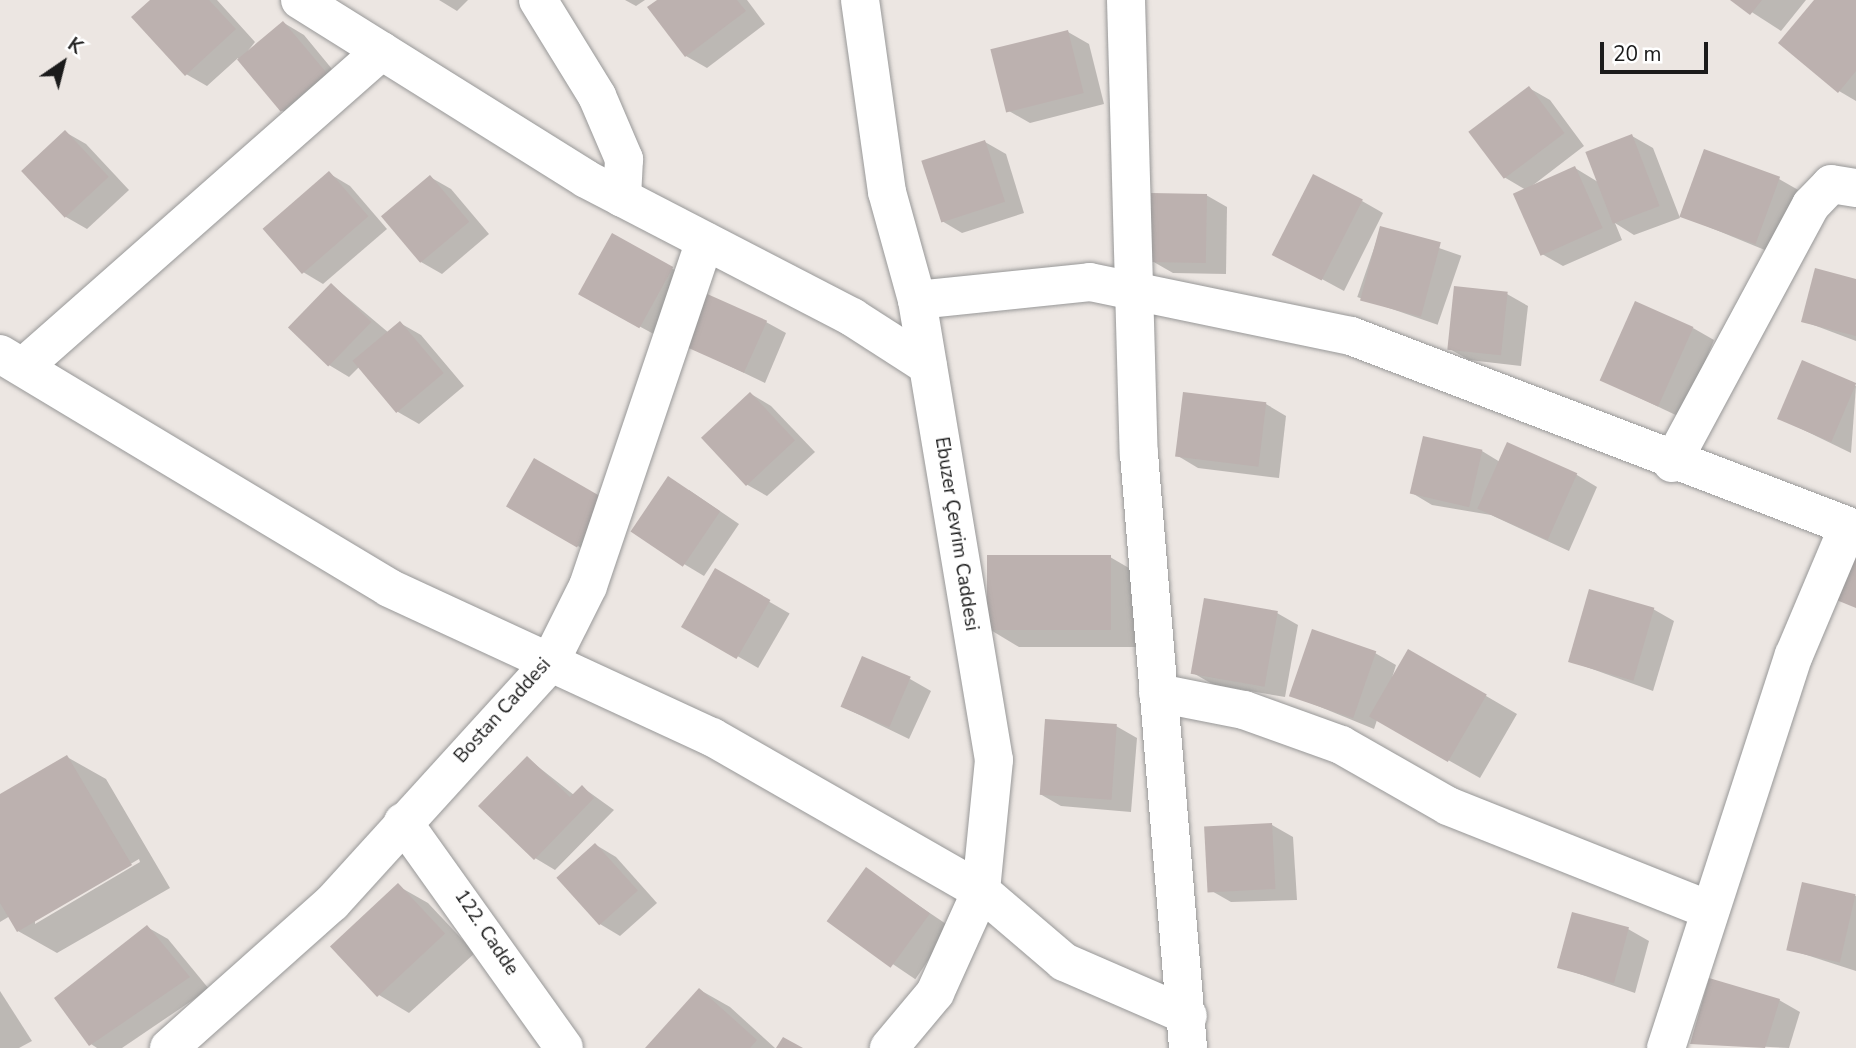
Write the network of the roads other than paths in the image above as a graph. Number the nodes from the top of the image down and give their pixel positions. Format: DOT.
graph roads {
  1 [pos="300,0"];
  2 [pos="538,0"];
  3 [pos="860,0"];
  4 [pos="1126,0"];
  5 [pos="382,51"];
  6 [pos="1856,188"];
  7 [pos="622,198"];
  8 [pos="705,241"];
  9 [pos="1130,287"];
  10 [pos="917,300"];
  11 [pos="12,360"];
  12 [pos="928,366"];
  13 [pos="1672,463"];
  14 [pos="1852,528"];
  15 [pos="548,666"];
  16 [pos="1158,692"];
  17 [pos="402,822"];
  18 [pos="981,891"];
  19 [pos="1710,911"];
  20 [pos="1188,1032"];
  21 [pos="169,1048"];
  22 [pos="565,1048"];
  23 [pos="889,1048"];
  24 [pos="1666,1048"];
  1 -- 5 [label="street"];
  2 -- 7 [label="street"];
  3 -- 10 [label="street, Ebuzer Çevrim Caddesi"];
  4 -- 9 [label="street"];
  5 -- 7 [label="street"];
  5 -- 11 [label="street"];
  6 -- 13 [label="street"];
  7 -- 8 [label="street"];
  8 -- 12 [label="street"];
  8 -- 15 [label="street, Bostan Caddesi"];
  9 -- 10 [label="street"];
  9 -- 13 [label="street"];
  9 -- 16 [label="street"];
  10 -- 12 [label="street, Ebuzer Çevrim Caddesi"];
  11 -- 15 [label="street"];
  12 -- 18 [label="street, Ebuzer Çevrim Caddesi"];
  13 -- 14 [label="street"];
  14 -- 19 [label="street"];
  15 -- 17 [label="street, Bostan Caddesi"];
  15 -- 18 [label="street"];
  16 -- 19 [label="street"];
  16 -- 20 [label="street"];
  17 -- 21 [label="street, Bostan Caddesi"];
  17 -- 22 [label="street, 122. Cadde"];
  18 -- 20 [label="street"];
  18 -- 23 [label="street, Ebuzer Çevrim Caddesi"];
  19 -- 24 [label="street"];
}
